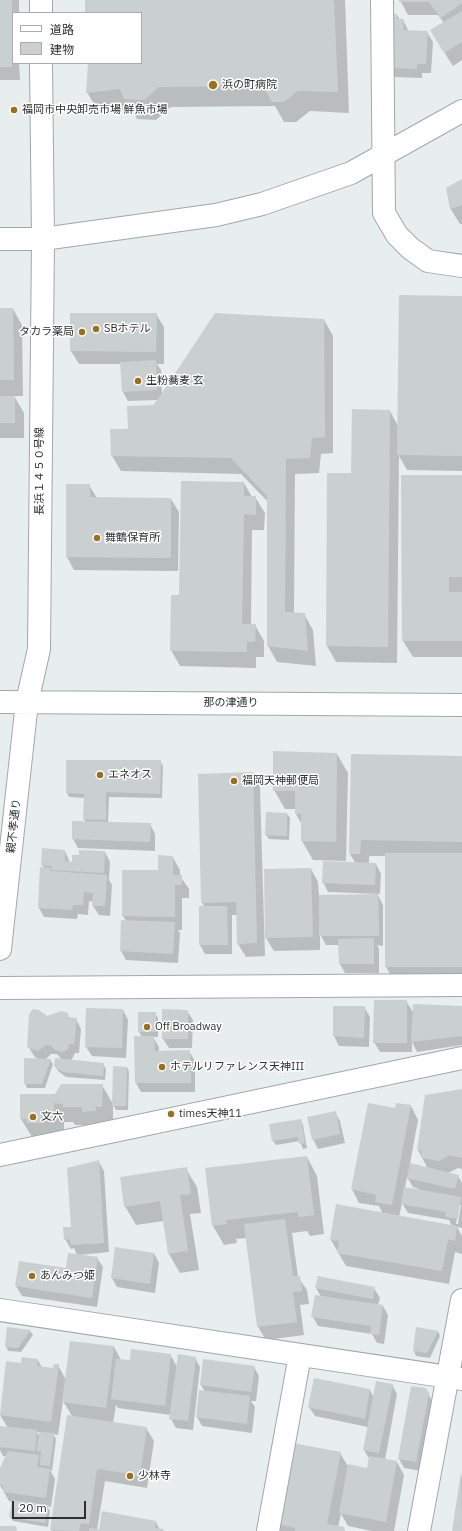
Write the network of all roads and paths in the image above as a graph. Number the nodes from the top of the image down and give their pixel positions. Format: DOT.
graph roads {
  1 [pos="41,0"];
  2 [pos="382,0"];
  3 [pos="41,12"];
  4 [pos="41,64"];
  5 [pos="462,111"];
  6 [pos="383,156"];
  7 [pos="0,239"];
  8 [pos="42,239"];
  9 [pos="462,266"];
  10 [pos="0,702"];
  11 [pos="27,702"];
  12 [pos="462,704"];
  13 [pos="0,949"];
  14 [pos="462,985"];
  15 [pos="0,988"];
  16 [pos="462,1058"];
  17 [pos="0,1155"];
  18 [pos="462,1300"];
  19 [pos="0,1310"];
  20 [pos="300,1355"];
  21 [pos="455,1378"];
  22 [pos="268,1531"];
  23 [pos="419,1531"];
  1 -- 3 [label="street"];
  2 -- 6 [label="street"];
  4 -- 8 [label="street, 長浜１４５０号線"];
  5 -- 6 [label="street"];
  6 -- 8 [label="street"];
  6 -- 9 [label="street"];
  7 -- 8 [label="street"];
  8 -- 11 [label="street, 長浜１４５０号線"];
  10 -- 11 [label="street, 那の津通り"];
  11 -- 12 [label="street, 那の津通り"];
  11 -- 13 [label="street, 親不孝通り"];
  14 -- 15 [label="street"];
  16 -- 17 [label="street"];
  18 -- 21 [label="street"];
  19 -- 20 [label="street"];
  20 -- 21 [label="street"];
  20 -- 22 [label="street"];
  21 -- 23 [label="street"];
}
